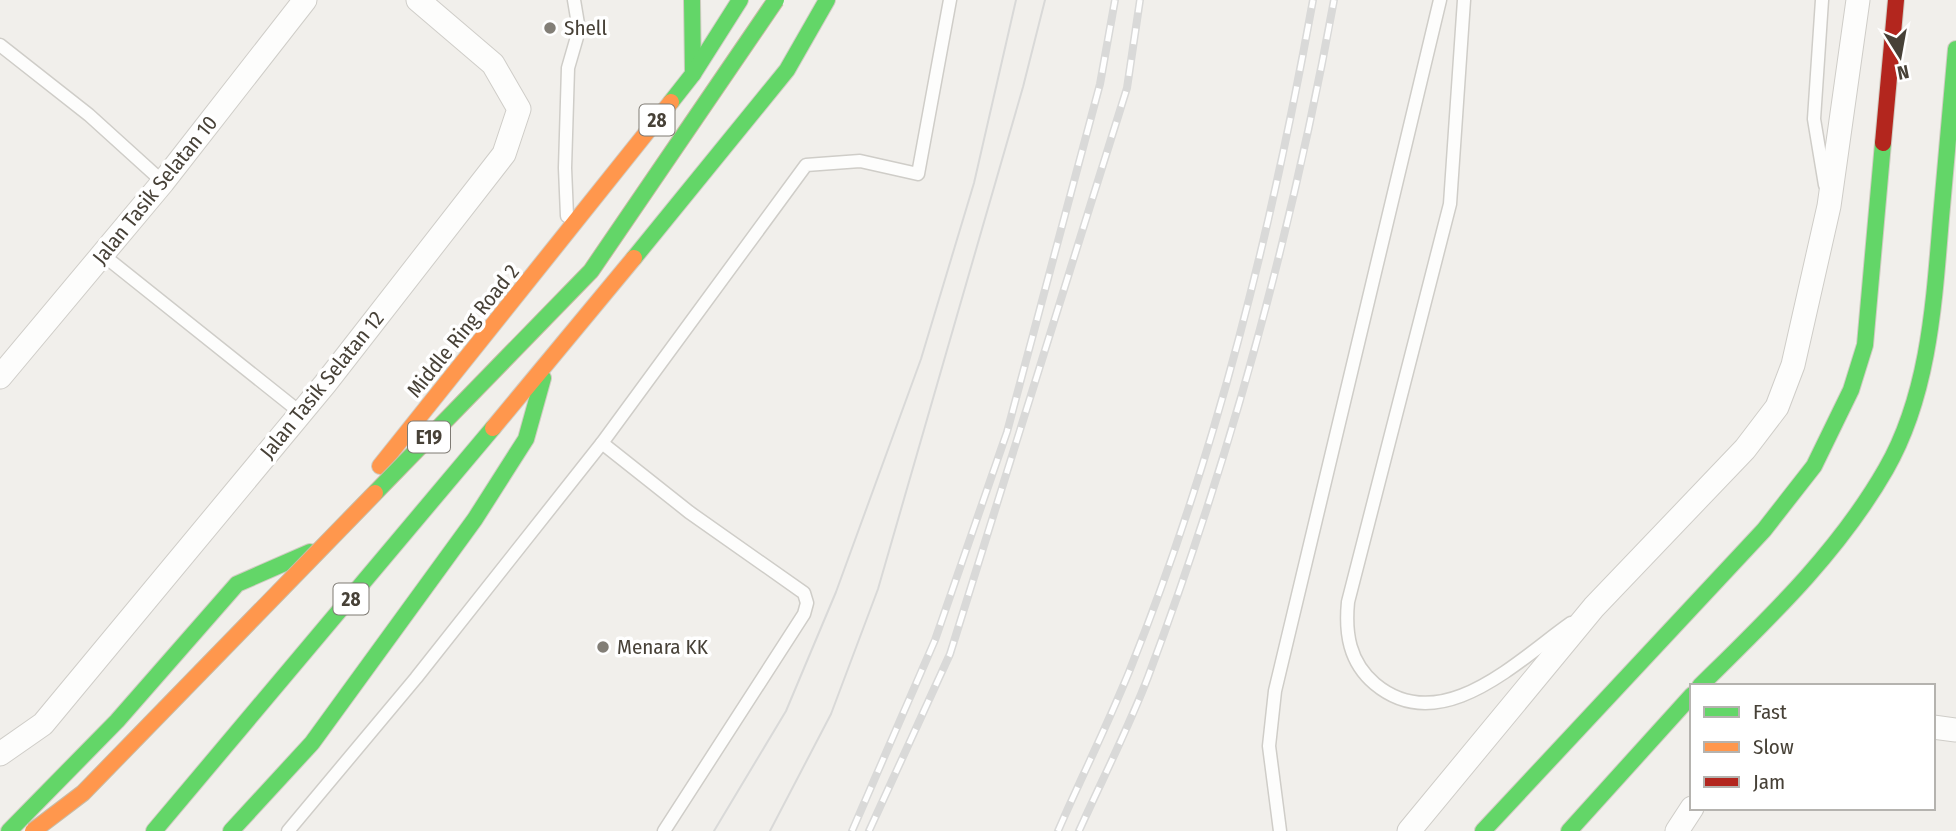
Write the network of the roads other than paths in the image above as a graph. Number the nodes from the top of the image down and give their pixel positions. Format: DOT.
graph roads {
  1 [pos="305,0"];
  2 [pos="418,0"];
  3 [pos="574,0"];
  4 [pos="692,0"];
  5 [pos="740,0"];
  6 [pos="776,0"];
  7 [pos="827,0"];
  8 [pos="950,0"];
  9 [pos="1440,0"];
  10 [pos="1464,0"];
  11 [pos="1822,0"];
  12 [pos="1858,0"];
  13 [pos="1896,0"];
  14 [pos="0,45"];
  15 [pos="1956,49"];
  16 [pos="693,74"];
  17 [pos="711,137"];
  18 [pos="163,181"];
  19 [pos="1829,206"];
  20 [pos="568,234"];
  21 [pos="103,255"];
  22 [pos="547,365"];
  23 [pos="0,377"];
  24 [pos="301,413"];
  25 [pos="602,443"];
  26 [pos="310,552"];
  27 [pos="1594,607"];
  28 [pos="1702,684"];
  29 [pos="1690,697"];
  30 [pos="1935,727"];
  31 [pos="1956,730"];
  32 [pos="0,754"];
  33 [pos="1691,810"];
  34 [pos="9,831"];
  35 [pos="33,831"];
  36 [pos="62,831"];
  37 [pos="153,831"];
  38 [pos="231,831"];
  39 [pos="288,831"];
  40 [pos="663,831"];
  41 [pos="1280,831"];
  42 [pos="1409,831"];
  43 [pos="1483,831"];
  44 [pos="1569,831"];
  45 [pos="1676,831"];
  1 -- 18 [label="street, Jalan Tasik Selatan 10"];
  2 -- 24 [label="street, Jalan Tasik Selatan 12"];
  3 -- 20 [label="lane"];
  4 -- 16 [label="main road"];
  5 -- 16 [label="main road, Middle Ring Road 2 / 28"];
  6 -- 35 [label="main road, E19, bridge"];
  7 -- 22 [label="main road, 28"];
  8 -- 25 [label="lane"];
  9 -- 41 [label="lane"];
  10 -- 27 [label="lane"];
  11 -- 19 [label="lane"];
  12 -- 19 [label="street"];
  13 -- 43 [label="main road"];
  14 -- 18 [label="lane"];
  15 -- 28 [label="main road"];
  16 -- 20 [label="main road, Middle Ring Road 2 / 28"];
  17 -- 37 [label="main road, E19"];
  18 -- 21 [label="street, Jalan Tasik Selatan 10"];
  19 -- 27 [label="street"];
  20 -- 26 [label="main road, Middle Ring Road 2 / 28"];
  21 -- 23 [label="street, Jalan Tasik Selatan 10"];
  21 -- 24 [label="lane"];
  22 -- 37 [label="main road, 28"];
  22 -- 38 [label="main road"];
  24 -- 32 [label="street, Jalan Tasik Selatan 12"];
  25 -- 39 [label="lane"];
  25 -- 40 [label="lane"];
  26 -- 34 [label="main road"];
  26 -- 36 [label="main road, Middle Ring Road 2 / 28"];
  27 -- 42 [label="street"];
  29 -- 44 [label="main road"];
  30 -- 31 [label="street"];
  33 -- 45 [label="street"];
}
